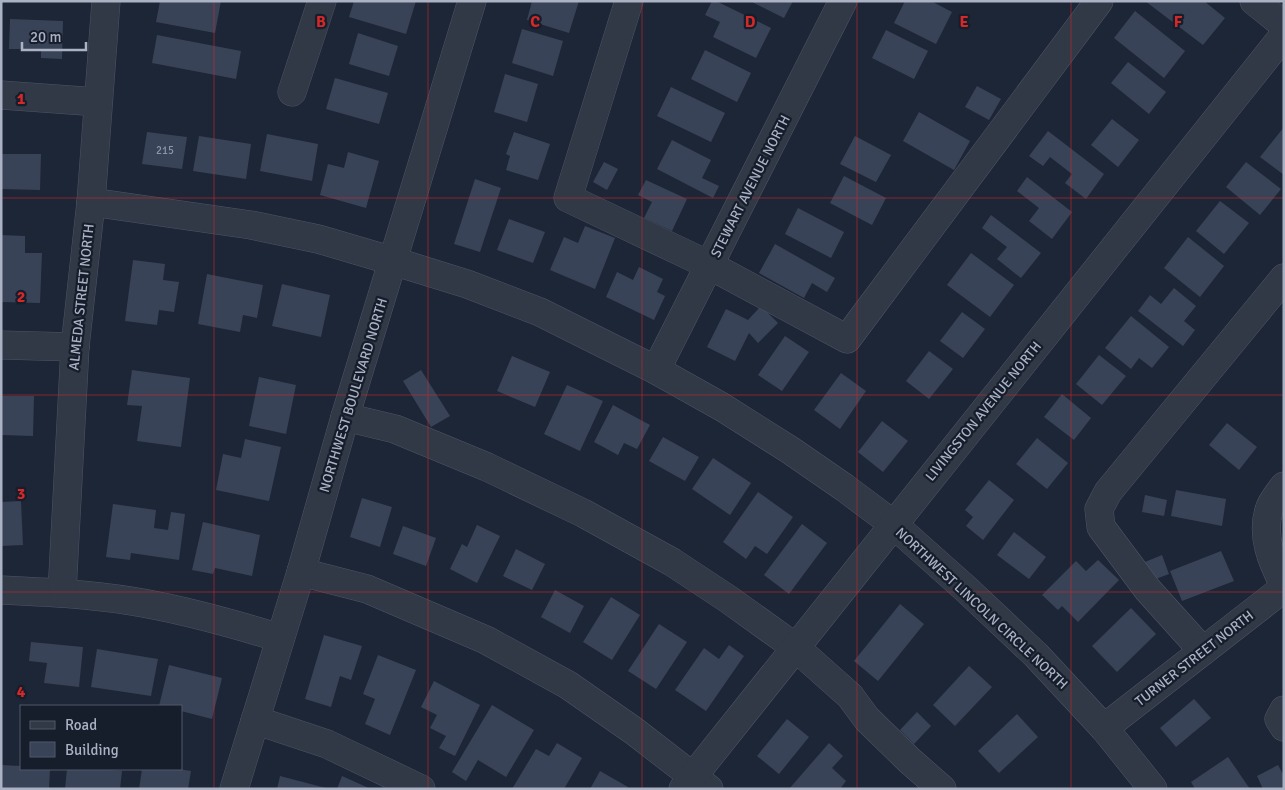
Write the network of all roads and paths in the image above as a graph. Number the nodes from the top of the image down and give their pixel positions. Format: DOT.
graph roads {
  1 [pos="106,1"];
  2 [pos="322,1"];
  3 [pos="472,1"];
  4 [pos="630,1"];
  5 [pos="843,1"];
  6 [pos="1099,1"];
  7 [pos="1254,1"];
  8 [pos="1284,25"];
  9 [pos="1284,35"];
  10 [pos="292,92"];
  11 [pos="1,95"];
  12 [pos="98,102"];
  13 [pos="91,202"];
  14 [pos="393,261"];
  15 [pos="709,265"];
  16 [pos="1284,278"];
  17 [pos="1,345"];
  18 [pos="75,347"];
  19 [pos="656,370"];
  20 [pos="345,417"];
  21 [pos="1284,486"];
  22 [pos="893,524"];
  23 [pos="300,572"];
  24 [pos="1284,587"];
  25 [pos="1,590"];
  26 [pos="62,593"];
  27 [pos="280,638"];
  28 [pos="795,647"];
  29 [pos="1203,651"];
  30 [pos="1284,710"];
  31 [pos="255,720"];
  32 [pos="1284,727"];
  33 [pos="1104,728"];
  34 [pos="695,784"];
  35 [pos="234,789"];
  36 [pos="421,789"];
  37 [pos="942,789"];
  38 [pos="1152,789"];
  1 -- 12 [label="street, ALMEDA STREET NORTH"];
  2 -- 10 [label="street"];
  3 -- 14 [label="street, NORTHWEST BOULEVARD NORTH"];
  4 -- 15 [label="street"];
  5 -- 15 [label="street, STEWART AVENUE NORTH"];
  6 -- 15 [label="street"];
  7 -- 8 [label="street"];
  9 -- 22 [label="street, LIVINGSTON AVENUE NORTH"];
  11 -- 12 [label="street"];
  12 -- 13 [label="street, ALMEDA STREET NORTH"];
  13 -- 14 [label="street, NORTHWEST LINCOLN CIRCLE NORTH"];
  13 -- 18 [label="street, ALMEDA STREET NORTH"];
  14 -- 19 [label="street, NORTHWEST LINCOLN CIRCLE NORTH"];
  14 -- 20 [label="street, NORTHWEST BOULEVARD NORTH"];
  15 -- 19 [label="street, STEWART AVENUE NORTH"];
  16 -- 29 [label="street"];
  17 -- 18 [label="street"];
  18 -- 26 [label="street, ALMEDA STREET NORTH"];
  19 -- 22 [label="street, NORTHWEST LINCOLN CIRCLE NORTH"];
  20 -- 23 [label="street, NORTHWEST BOULEVARD NORTH"];
  20 -- 28 [label="street"];
  21 -- 24 [label="street"];
  22 -- 28 [label="street, LIVINGSTON AVENUE NORTH"];
  22 -- 33 [label="street, NORTHWEST LINCOLN CIRCLE NORTH"];
  23 -- 27 [label="street, NORTHWEST BOULEVARD NORTH"];
  23 -- 34 [label="street"];
  24 -- 29 [label="street, TURNER STREET NORTH"];
  25 -- 26 [label="street"];
  26 -- 27 [label="street"];
  27 -- 31 [label="street, NORTHWEST BOULEVARD NORTH"];
  28 -- 34 [label="street, LIVINGSTON AVENUE NORTH"];
  28 -- 37 [label="street"];
  29 -- 33 [label="street, TURNER STREET NORTH"];
  30 -- 32 [label="street"];
  31 -- 35 [label="street, NORTHWEST BOULEVARD NORTH"];
  31 -- 36 [label="street"];
  33 -- 38 [label="street, NORTHWEST LINCOLN CIRCLE NORTH"];
}
